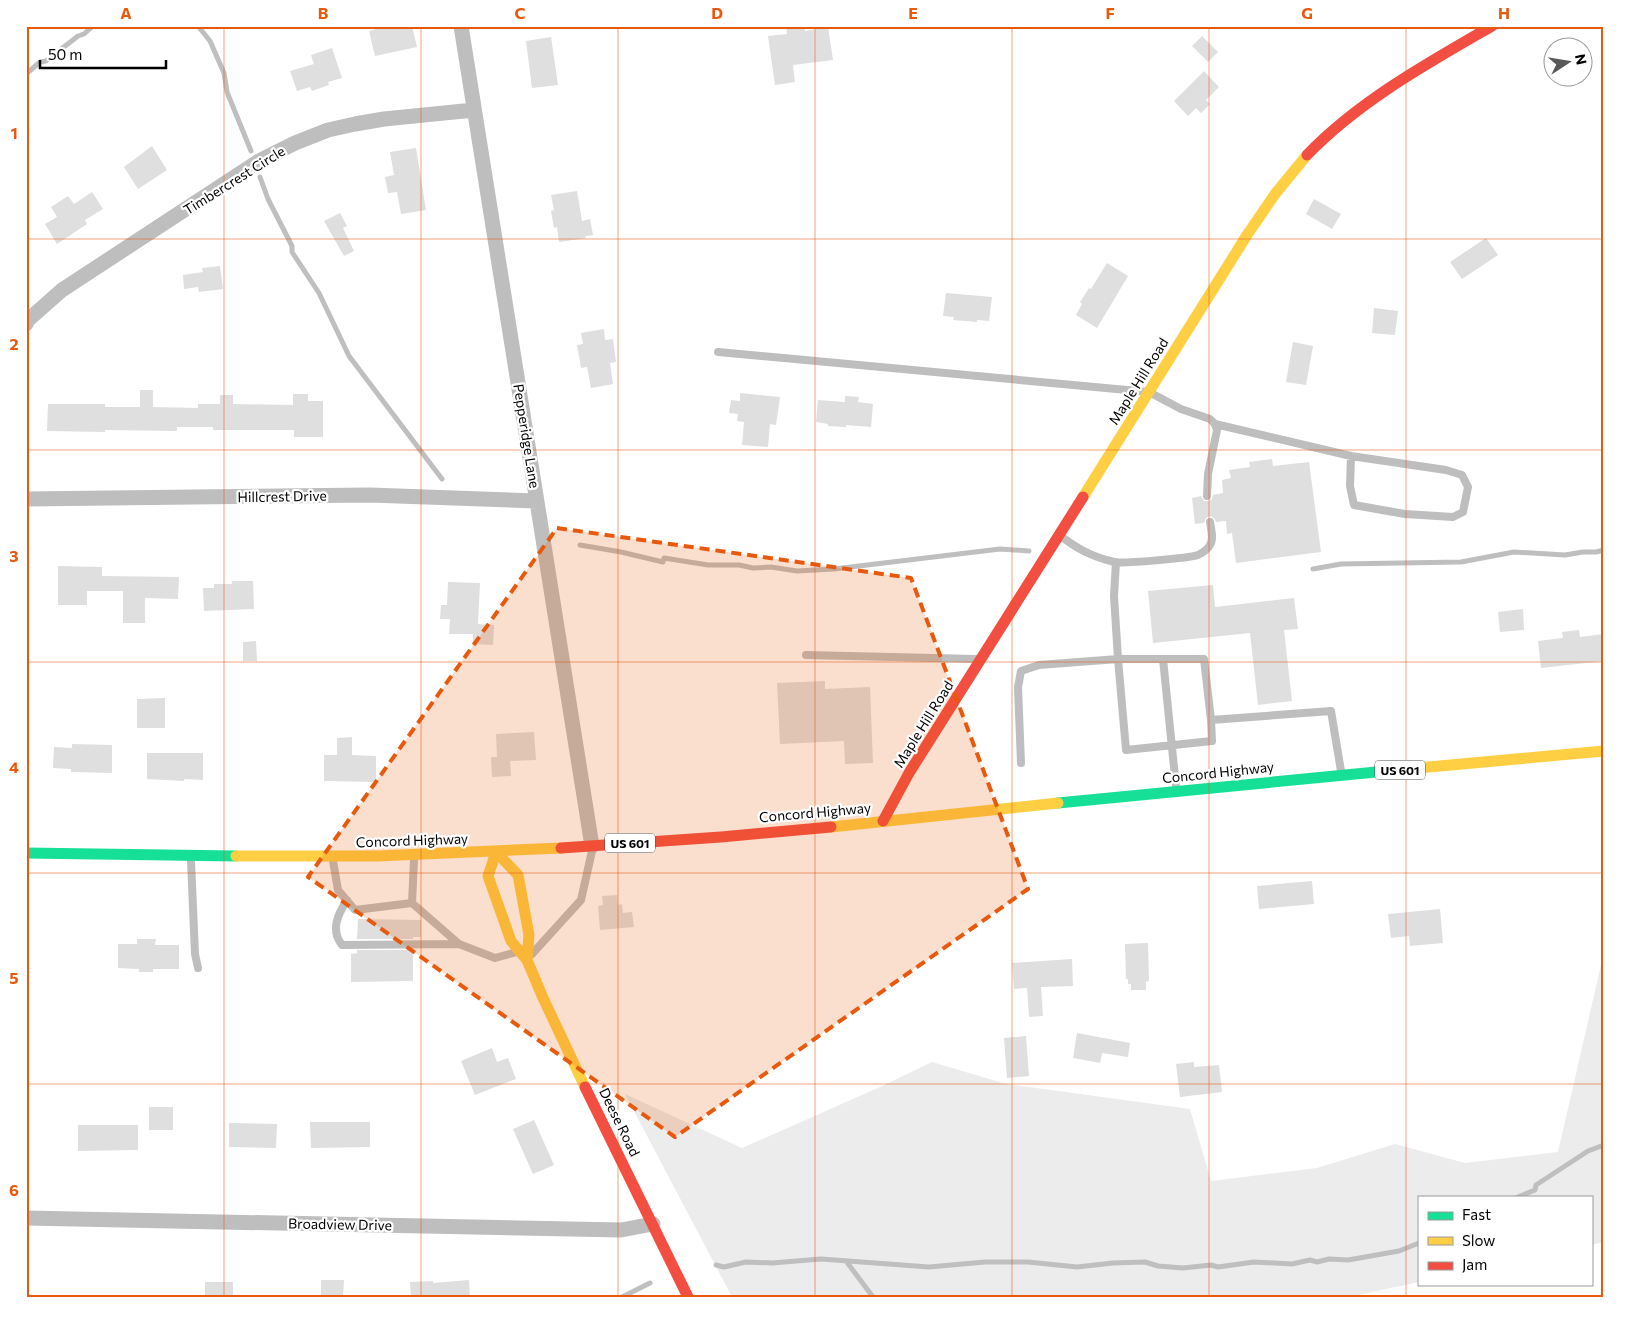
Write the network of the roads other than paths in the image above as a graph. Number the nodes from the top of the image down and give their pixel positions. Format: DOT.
graph roads {
  1 [pos="461,26"];
  2 [pos="1492,26"];
  3 [pos="474,110"];
  4 [pos="26,324"];
  5 [pos="718,352"];
  6 [pos="1148,392"];
  7 [pos="1215,424"];
  8 [pos="1351,456"];
  9 [pos="1207,496"];
  10 [pos="26,500"];
  11 [pos="537,501"];
  12 [pos="1210,522"];
  13 [pos="1058,535"];
  14 [pos="1116,562"];
  15 [pos="806,655"];
  16 [pos="981,659"];
  17 [pos="1118,659"];
  18 [pos="1163,659"];
  19 [pos="1211,720"];
  20 [pos="1172,745"];
  21 [pos="1604,751"];
  22 [pos="1021,763"];
  23 [pos="1342,775"];
  24 [pos="1176,791"];
  25 [pos="883,821"];
  26 [pos="592,846"];
  27 [pos="496,852"];
  28 [pos="26,853"];
  29 [pos="414,855"];
  30 [pos="191,856"];
  31 [pos="332,857"];
  32 [pos="346,900"];
  33 [pos="412,903"];
  34 [pos="459,944"];
  35 [pos="523,955"];
  36 [pos="198,968"];
  37 [pos="26,1218"];
  38 [pos="653,1224"];
  39 [pos="688,1297"];
  1 -- 3 [label="street, Pepperidge Lane"];
  2 -- 6 [label="main road, Maple Hill Road"];
  3 -- 4 [label="street, Timbercrest Circle"];
  3 -- 11 [label="street, Pepperidge Lane"];
  5 -- 6 [label="lane"];
  6 -- 7 [label="lane"];
  6 -- 13 [label="main road, Maple Hill Road"];
  7 -- 8 [label="lane"];
  7 -- 9 [label="lane"];
  8 -- 8 [label="lane"];
  10 -- 11 [label="street, Hillcrest Drive"];
  11 -- 26 [label="street, Pepperidge Lane"];
  12 -- 14 [label="lane"];
  13 -- 14 [label="lane"];
  13 -- 16 [label="main road, Maple Hill Road"];
  14 -- 17 [label="lane"];
  15 -- 16 [label="lane"];
  16 -- 25 [label="main road, Maple Hill Road"];
  17 -- 18 [label="lane"];
  17 -- 20 [label="lane"];
  17 -- 22 [label="lane"];
  18 -- 19 [label="lane"];
  18 -- 20 [label="lane"];
  19 -- 20 [label="lane"];
  19 -- 23 [label="lane"];
  20 -- 24 [label="lane"];
  21 -- 23 [label="main road, Concord Highway / US 601"];
  23 -- 24 [label="main road, Concord Highway / US 601"];
  24 -- 25 [label="main road, Concord Highway / US 601"];
  25 -- 26 [label="main road, Concord Highway / US 601"];
  26 -- 27 [label="main road, Concord Highway / US 601"];
  26 -- 35 [label="lane"];
  27 -- 29 [label="main road, Concord Highway / US 601"];
  27 -- 35 [label="main road, Deese Road"];
  27 -- 35 [label="main road, Deese Road"];
  28 -- 30 [label="main road, Concord Highway / US 601"];
  29 -- 31 [label="main road, Concord Highway / US 601"];
  29 -- 33 [label="lane"];
  30 -- 31 [label="main road, Concord Highway / US 601"];
  30 -- 36 [label="lane"];
  31 -- 32 [label="lane"];
  32 -- 33 [label="lane"];
  32 -- 34 [label="lane"];
  33 -- 34 [label="lane"];
  34 -- 35 [label="lane"];
  35 -- 38 [label="main road, Deese Road"];
  37 -- 38 [label="street, Broadview Drive"];
  38 -- 39 [label="main road, Deese Road"];
}
